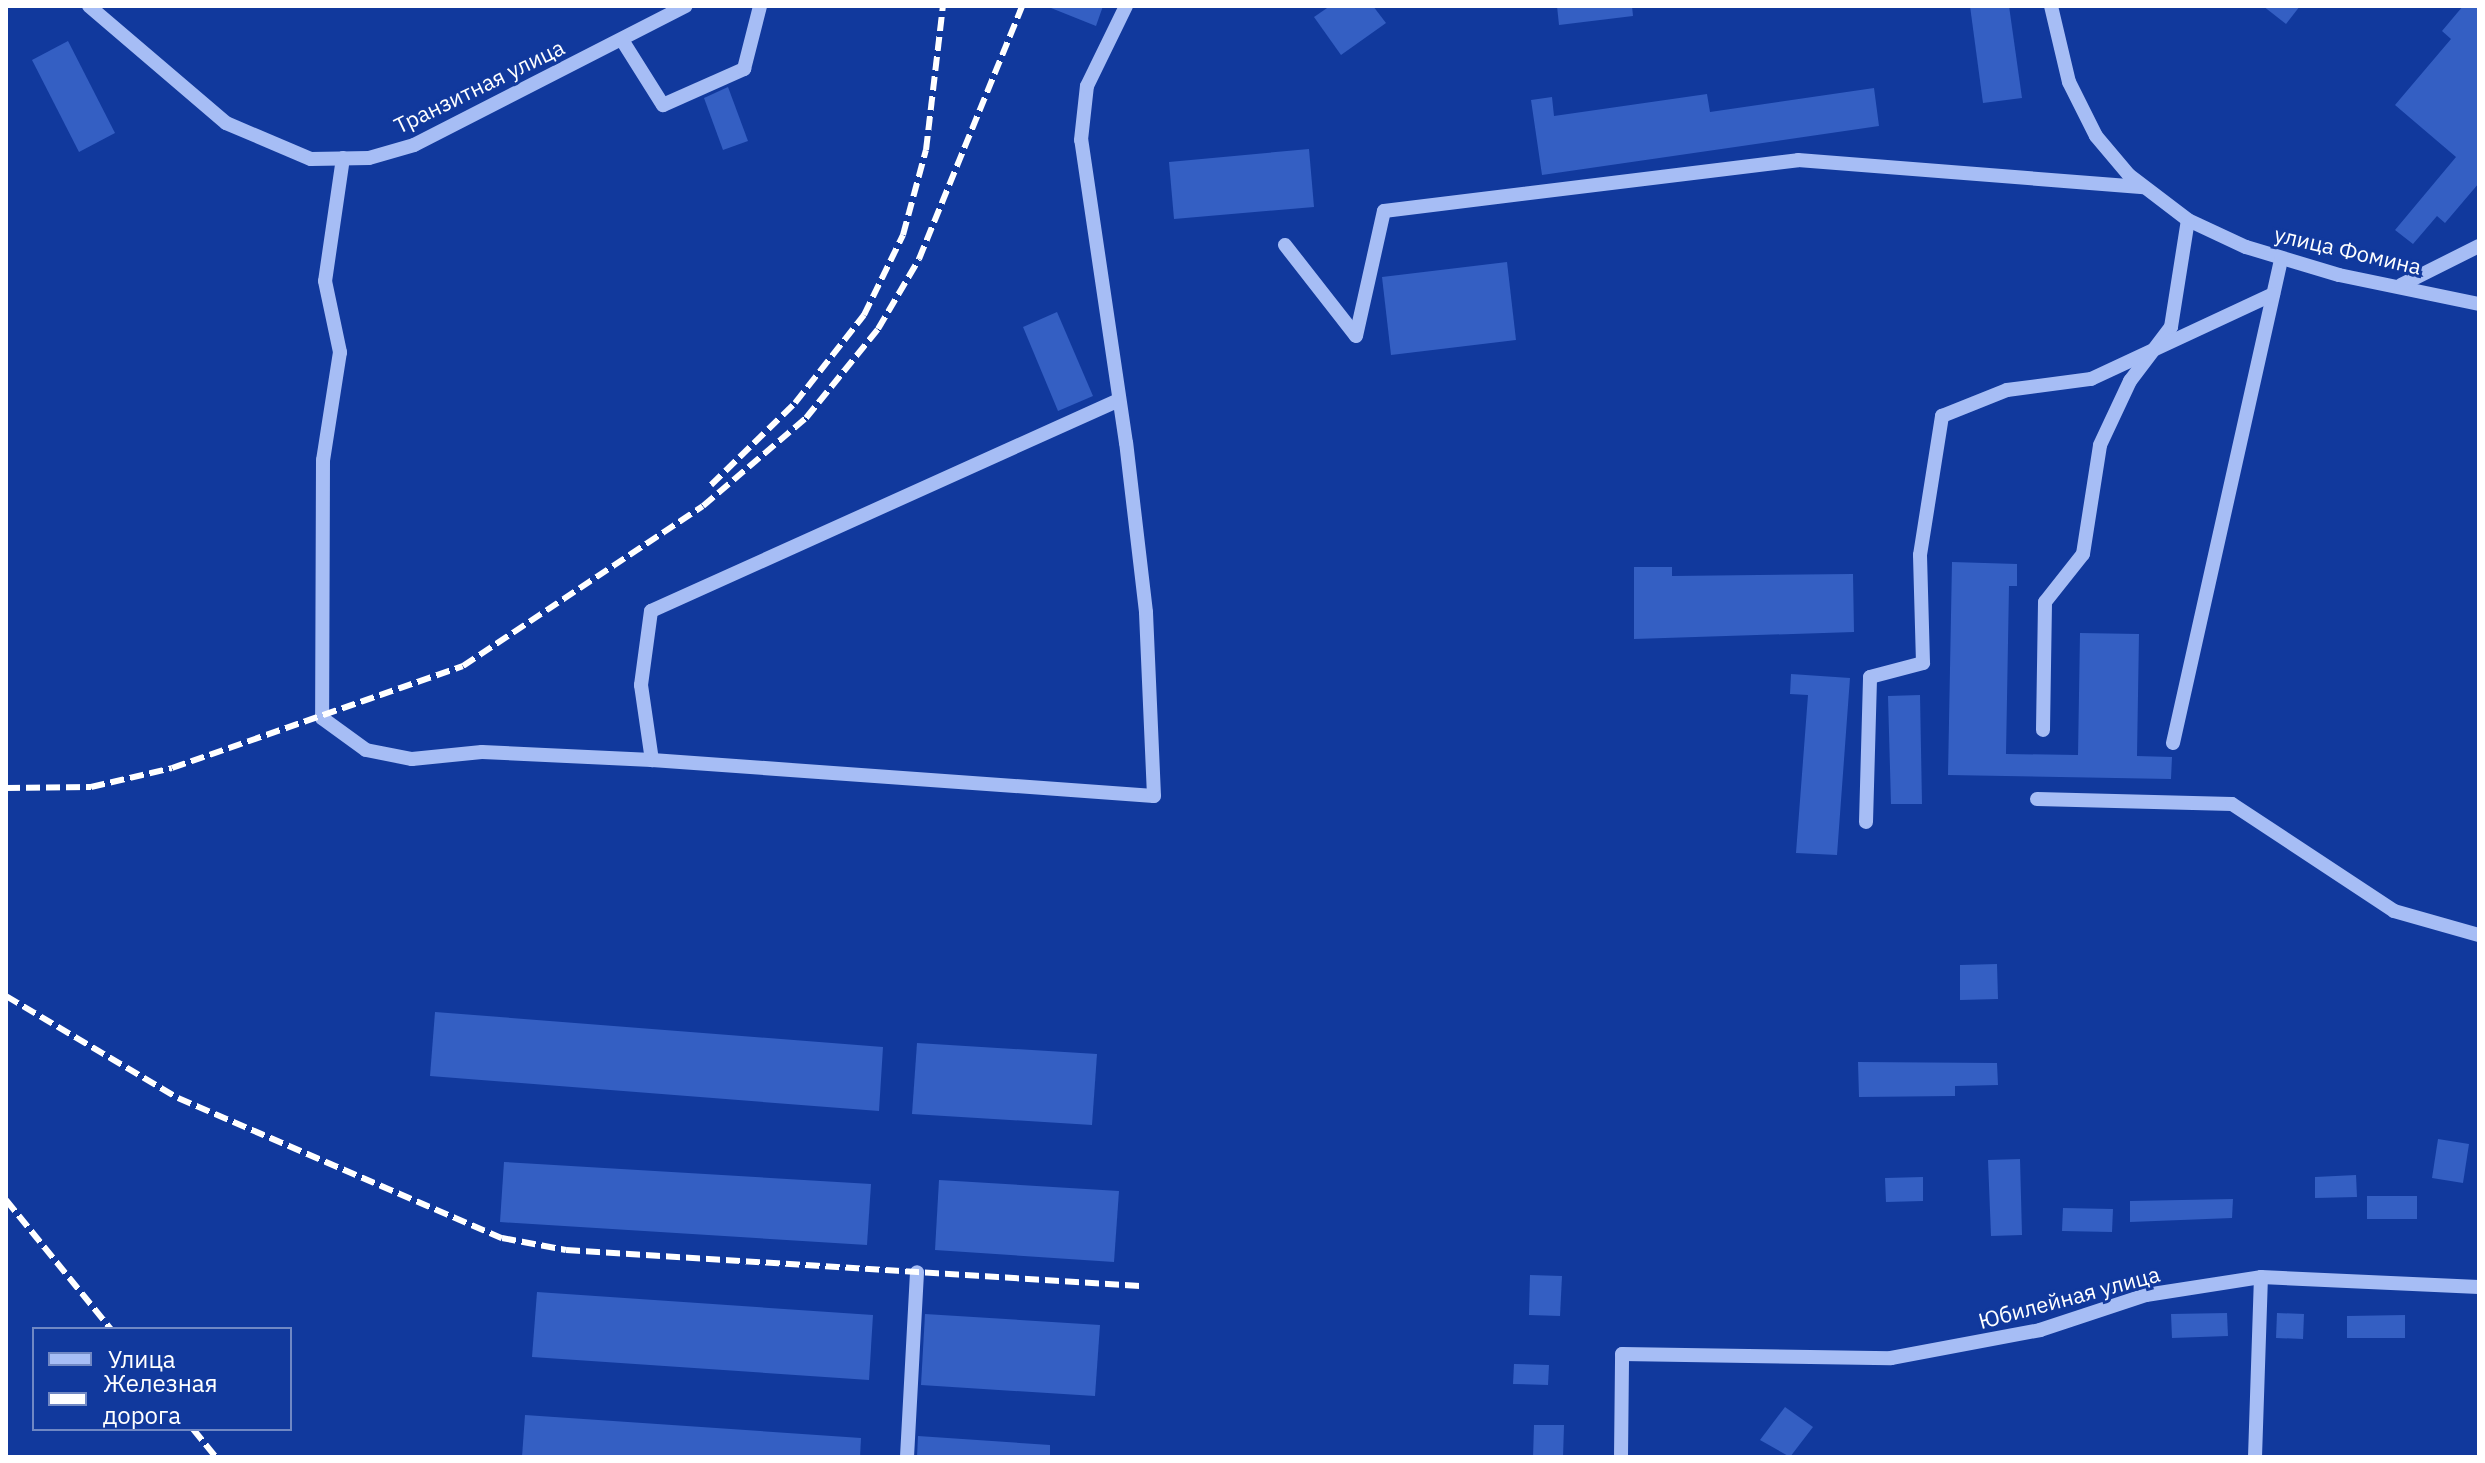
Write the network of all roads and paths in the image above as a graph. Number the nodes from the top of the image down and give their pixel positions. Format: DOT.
graph roads {
  1 [pos="89,6"];
  2 [pos="686,6"];
  3 [pos="760,6"];
  4 [pos="1126,6"];
  5 [pos="2051,6"];
  6 [pos="622,40"];
  7 [pos="343,158"];
  8 [pos="2144,187"];
  9 [pos="2188,220"];
  10 [pos="1285,245"];
  11 [pos="2479,246"];
  12 [pos="2281,258"];
  13 [pos="2401,285"];
  14 [pos="2273,294"];
  15 [pos="2479,304"];
  16 [pos="2158,344"];
  17 [pos="1119,400"];
  18 [pos="2043,730"];
  19 [pos="2173,743"];
  20 [pos="652,760"];
  21 [pos="2037,799"];
  22 [pos="1866,822"];
  23 [pos="2479,935"];
  24 [pos="917,1272"];
  25 [pos="2261,1277"];
  26 [pos="2479,1287"];
  27 [pos="907,1457"];
  28 [pos="1621,1457"];
  29 [pos="2255,1457"];
  1 -- 7 [label="street, Транзитная улица"];
  2 -- 6 [label="street, Транзитная улица"];
  3 -- 6 [label="street"];
  4 -- 17 [label="street"];
  5 -- 8 [label="street, улица Фомина"];
  6 -- 7 [label="street, Транзитная улица"];
  7 -- 20 [label="street"];
  8 -- 9 [label="street, улица Фомина"];
  8 -- 10 [label="street"];
  9 -- 12 [label="street, улица Фомина"];
  9 -- 16 [label="street"];
  11 -- 13 [label="street"];
  12 -- 13 [label="street, улица Фомина"];
  12 -- 14 [label="street"];
  13 -- 15 [label="street, улица Фомина"];
  14 -- 16 [label="street"];
  14 -- 19 [label="street"];
  16 -- 18 [label="street"];
  16 -- 22 [label="street"];
  17 -- 20 [label="street"];
  17 -- 20 [label="street"];
  21 -- 23 [label="street"];
  24 -- 27 [label="street"];
  25 -- 26 [label="street, Юбилейная улица"];
  25 -- 28 [label="street, Юбилейная улица"];
  25 -- 29 [label="street"];
}
